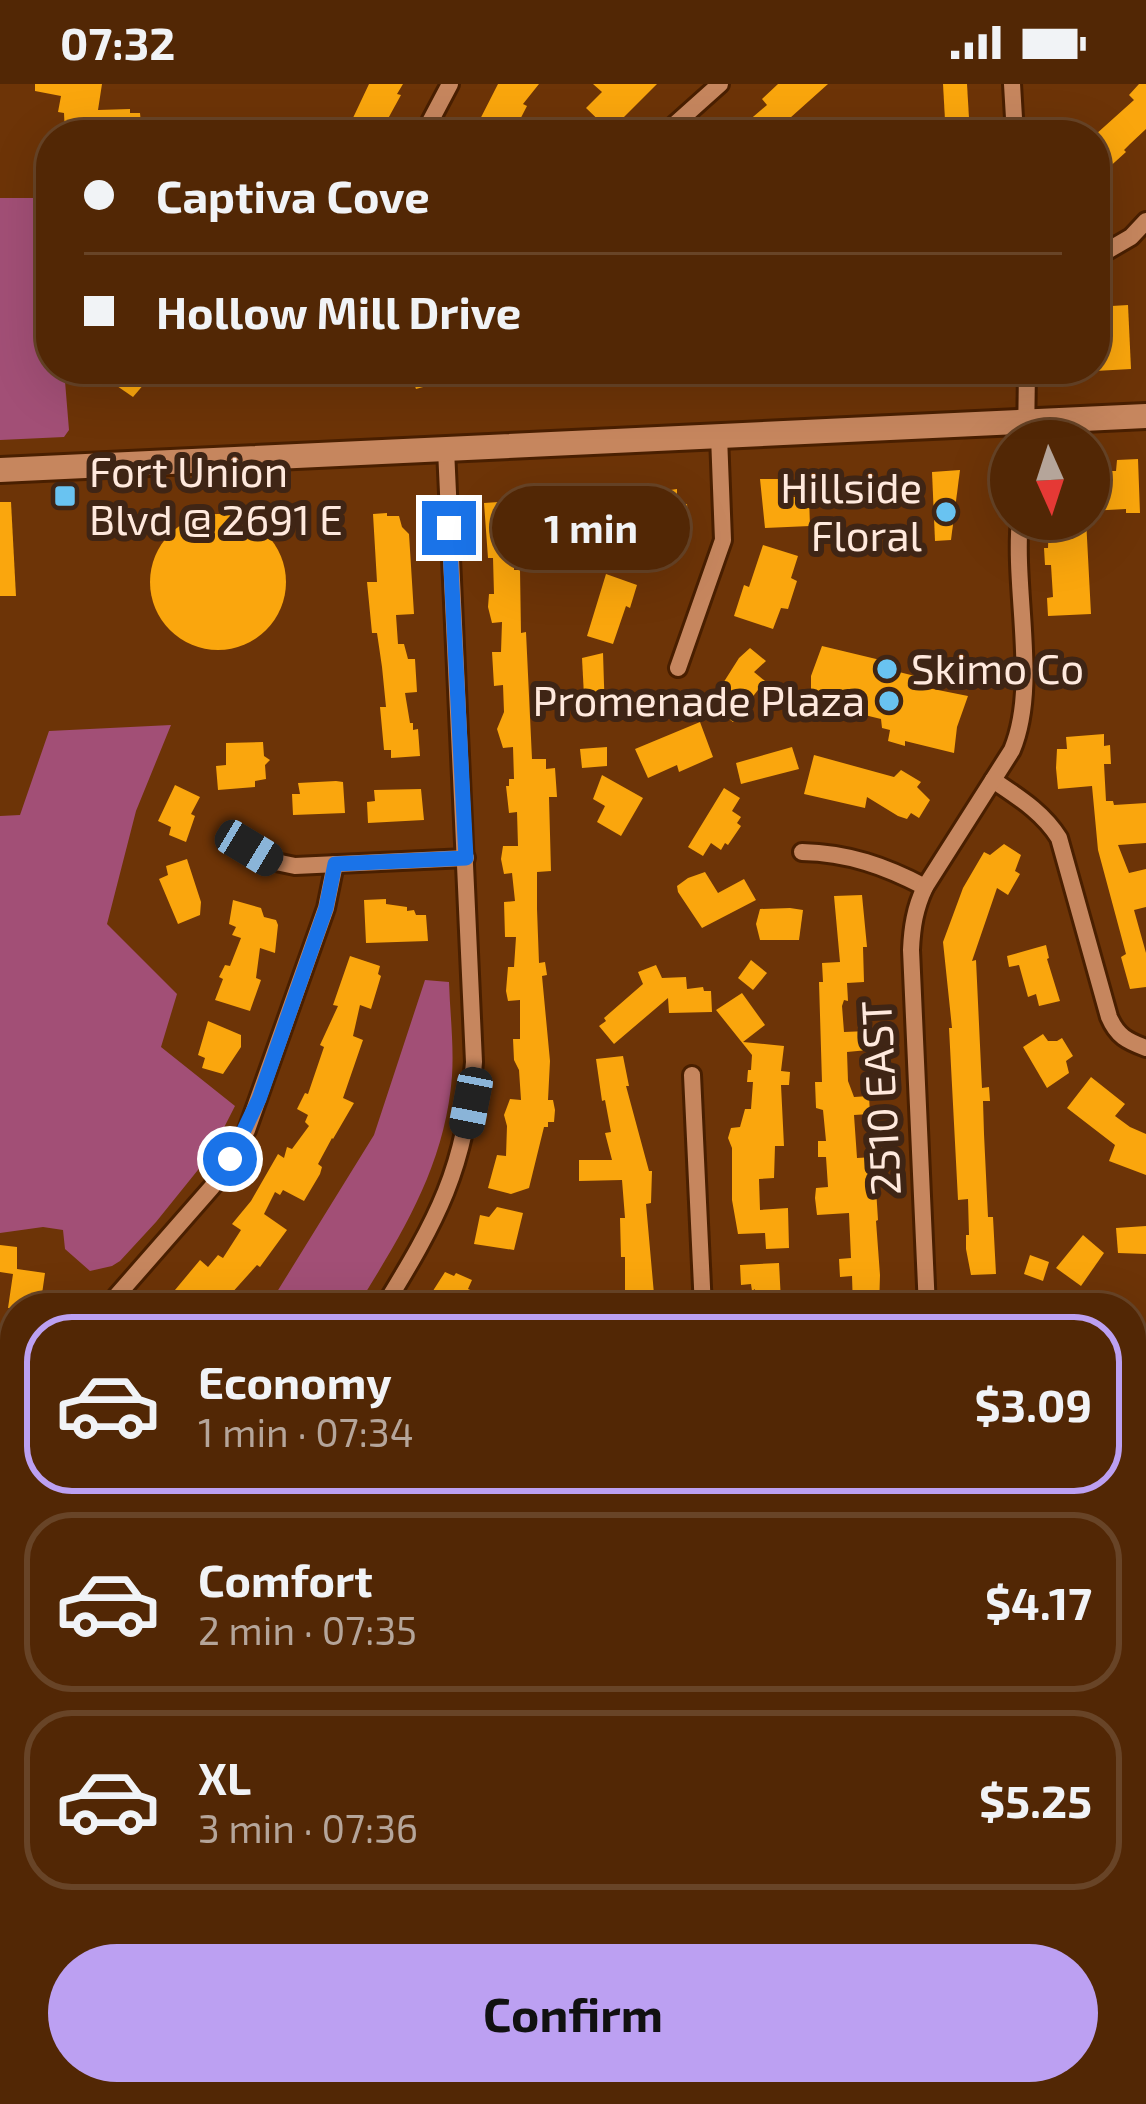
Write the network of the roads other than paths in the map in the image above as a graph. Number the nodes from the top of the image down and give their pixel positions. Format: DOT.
graph roads {
  1 [pos="450,84"];
  2 [pos="720,84"];
  3 [pos="1012,84"];
  4 [pos="431,120"];
  5 [pos="680,120"];
  6 [pos="1014,120"];
  7 [pos="1146,221"];
  8 [pos="1110,249"];
  9 [pos="1027,384"];
  10 [pos="1146,416"];
  11 [pos="1027,420"];
  12 [pos="1110,421"];
  13 [pos="990,432"];
  14 [pos="719,436"];
  15 [pos="446,449"];
  16 [pos="0,470"];
  17 [pos="1018,540"];
  18 [pos="678,668"];
  19 [pos="993,780"];
  20 [pos="249,848"];
  21 [pos="802,852"];
  22 [pos="466,858"];
  23 [pos="335,864"];
  24 [pos="925,887"];
  25 [pos="1146,1048"];
  26 [pos="692,1075"];
  27 [pos="119,1293"];
  28 [pos="392,1293"];
  29 [pos="702,1293"];
  30 [pos="926,1293"];
  1 -- 4 [label="street"];
  2 -- 5 [label="street"];
  3 -- 6 [label="street"];
  7 -- 8 [label="street"];
  9 -- 11 [label="street"];
  10 -- 12 [label="main road"];
  13 -- 14 [label="main road"];
  14 -- 15 [label="main road"];
  14 -- 18 [label="street"];
  15 -- 16 [label="main road"];
  15 -- 22 [label="street"];
  17 -- 19 [label="street, 2510 EAST"];
  19 -- 24 [label="street, 2510 EAST"];
  19 -- 25 [label="street"];
  20 -- 23 [label="street"];
  21 -- 24 [label="street"];
  22 -- 23 [label="street"];
  22 -- 28 [label="street"];
  23 -- 27 [label="street"];
  24 -- 30 [label="street, 2510 EAST"];
  26 -- 29 [label="street"];
}
